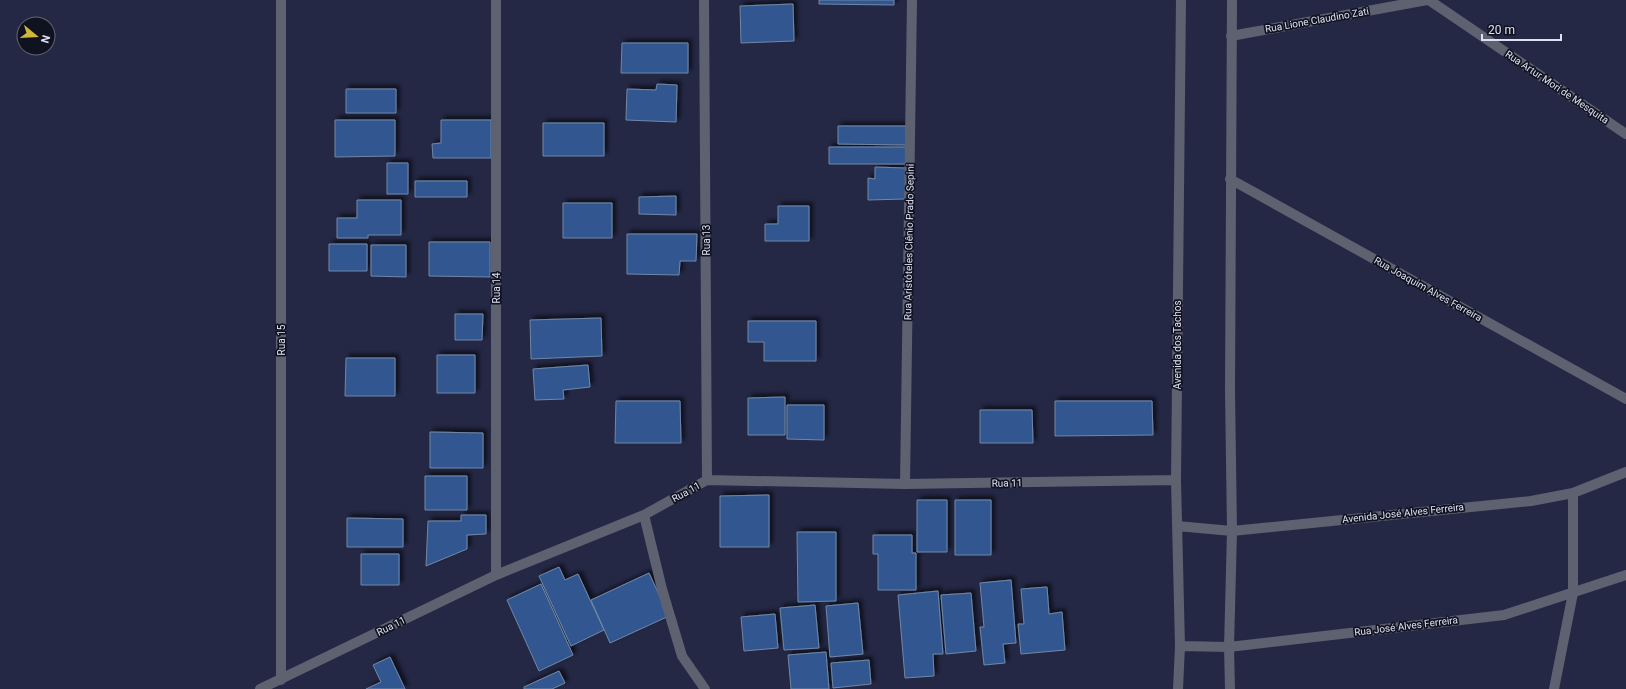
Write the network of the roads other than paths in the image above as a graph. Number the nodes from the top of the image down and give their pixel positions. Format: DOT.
graph roads {
  1 [pos="281,0"];
  2 [pos="496,0"];
  3 [pos="704,0"];
  4 [pos="912,0"];
  5 [pos="1180,0"];
  6 [pos="1232,0"];
  7 [pos="1428,0"];
  8 [pos="1231,36"];
  9 [pos="1626,134"];
  10 [pos="1230,179"];
  11 [pos="1626,399"];
  12 [pos="1626,472"];
  13 [pos="707,480"];
  14 [pos="1176,480"];
  15 [pos="905,484"];
  16 [pos="1573,493"];
  17 [pos="644,515"];
  18 [pos="1177,526"];
  19 [pos="1232,531"];
  20 [pos="496,575"];
  21 [pos="1626,575"];
  22 [pos="1573,593"];
  23 [pos="1180,646"];
  24 [pos="1229,647"];
  25 [pos="281,680"];
  26 [pos="260,689"];
  27 [pos="705,689"];
  28 [pos="1173,689"];
  29 [pos="1178,689"];
  30 [pos="1230,689"];
  31 [pos="1554,689"];
  1 -- 25 [label="street, Rua 15"];
  2 -- 20 [label="street, Rua 14"];
  3 -- 13 [label="street, Rua 13"];
  4 -- 15 [label="street, Rua Aristóteles Clênio Prado Sepini"];
  5 -- 14 [label="street, Avenida dos Tachos"];
  6 -- 8 [label="street"];
  7 -- 8 [label="street, Rua Lione Claudino Zati"];
  7 -- 9 [label="street, Rua Artur Mori de Mesquita"];
  8 -- 10 [label="street"];
  10 -- 11 [label="street, Rua Joaquim Alves Ferreira"];
  10 -- 19 [label="street"];
  12 -- 16 [label="street, Avenida José Alves Ferreira"];
  13 -- 15 [label="street, Rua 11"];
  13 -- 17 [label="street, Rua 11"];
  14 -- 15 [label="street, Rua 11"];
  14 -- 18 [label="street, Avenida dos Tachos"];
  16 -- 19 [label="street, Avenida José Alves Ferreira"];
  16 -- 22 [label="street"];
  17 -- 20 [label="street, Rua 11"];
  17 -- 27 [label="street"];
  18 -- 19 [label="street, Avenida José Alves Ferreira"];
  18 -- 23 [label="street, Avenida dos Tachos"];
  19 -- 24 [label="street"];
  20 -- 25 [label="street, Rua 11"];
  21 -- 22 [label="street, Rua José Alves Ferreira"];
  22 -- 24 [label="street, Rua José Alves Ferreira"];
  22 -- 31 [label="street"];
  23 -- 24 [label="street, Rua José Alves Ferreira"];
  23 -- 29 [label="street, Avenida dos Tachos"];
  24 -- 30 [label="street"];
  25 -- 26 [label="street, Rua 11"];
  28 -- 29 [label="street"];
}
